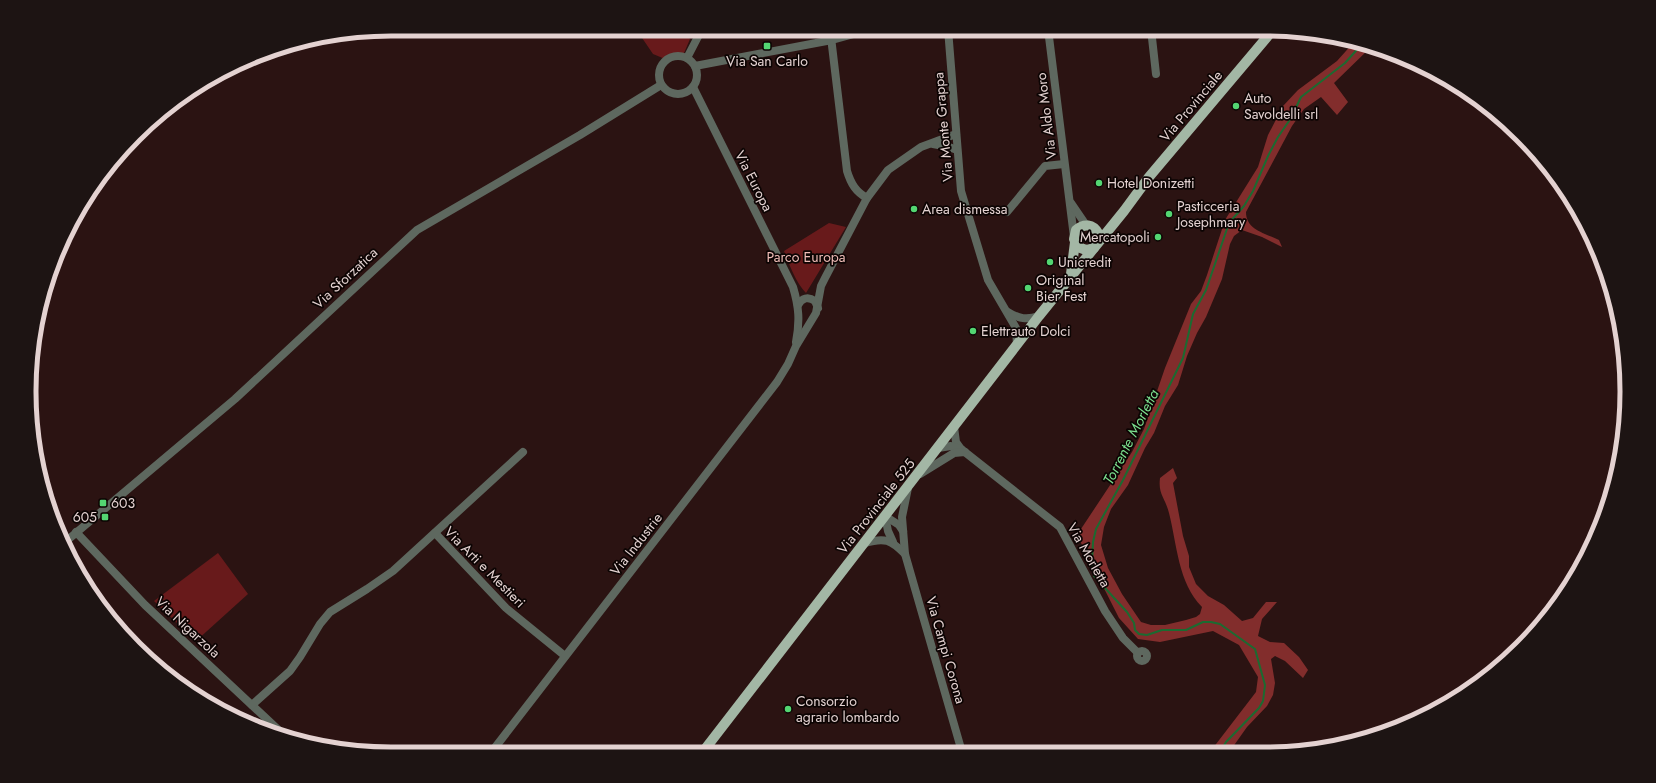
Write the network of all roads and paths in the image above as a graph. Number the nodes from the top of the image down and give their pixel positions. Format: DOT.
graph roads {
  1 [pos="698,36"];
  2 [pos="831,36"];
  3 [pos="847,36"];
  4 [pos="949,36"];
  5 [pos="1049,36"];
  6 [pos="1152,36"];
  7 [pos="1268,36"];
  8 [pos="832,40"];
  9 [pos="687,58"];
  10 [pos="695,66"];
  11 [pos="1156,74"];
  12 [pos="661,85"];
  13 [pos="693,87"];
  14 [pos="956,134"];
  15 [pos="932,144"];
  16 [pos="957,150"];
  17 [pos="1064,164"];
  18 [pos="867,198"];
  19 [pos="1069,201"];
  20 [pos="1132,201"];
  21 [pos="1007,212"];
  22 [pos="1117,220"];
  23 [pos="1089,226"];
  24 [pos="1074,240"];
  25 [pos="1096,245"];
  26 [pos="1070,276"];
  27 [pos="793,286"];
  28 [pos="821,286"];
  29 [pos="808,298"];
  30 [pos="798,308"];
  31 [pos="1006,310"];
  32 [pos="817,311"];
  33 [pos="1039,316"];
  34 [pos="1017,345"];
  35 [pos="796,346"];
  36 [pos="954,427"];
  37 [pos="938,448"];
  38 [pos="963,451"];
  39 [pos="523,452"];
  40 [pos="917,475"];
  41 [pos="908,488"];
  42 [pos="885,516"];
  43 [pos="76,532"];
  44 [pos="903,532"];
  45 [pos="435,533"];
  46 [pos="68,539"];
  47 [pos="893,542"];
  48 [pos="865,543"];
  49 [pos="905,554"];
  50 [pos="1138,653"];
  51 [pos="565,656"];
  52 [pos="252,705"];
  53 [pos="277,728"];
  54 [pos="495,747"];
  55 [pos="707,747"];
  56 [pos="961,747"];
  1 -- 9 [label="street"];
  2 -- 8 [label="street"];
  3 -- 8 [label="street"];
  4 -- 14 [label="street, Via Monte Grappa"];
  5 -- 17 [label="street, Via Aldo Moro"];
  6 -- 11 [label="street"];
  7 -- 20 [label="main road, Via Provinciale"];
  8 -- 10 [label="street"];
  8 -- 18 [label="street"];
  9 -- 10 [label="street"];
  9 -- 12 [label="street"];
  10 -- 13 [label="street"];
  12 -- 13 [label="street"];
  12 -- 43 [label="street, Via Sforzatica"];
  13 -- 27 [label="street, Via Europa"];
  14 -- 15 [label="street, Via Industrie"];
  14 -- 16 [label="street, Via Monte Grappa"];
  15 -- 16 [label="street"];
  15 -- 18 [label="street, Via Industrie"];
  16 -- 31 [label="street, Via Monte Grappa"];
  17 -- 19 [label="street, Via Aldo Moro"];
  17 -- 21 [label="street"];
  18 -- 28 [label="street, Via Industrie"];
  19 -- 23 [label="street, Via Aldo Moro"];
  19 -- 24 [label="street, Via Aldo Moro"];
  20 -- 22 [label="main road, Via Provinciale 525"];
  22 -- 23 [label="main road"];
  22 -- 25 [label="main road, Via Provinciale 525"];
  23 -- 24 [label="main road"];
  23 -- 25 [label="main road"];
  24 -- 25 [label="main road"];
  24 -- 26 [label="main road, Via Provinciale 525"];
  25 -- 26 [label="main road, Via Provinciale 525"];
  26 -- 33 [label="main road, Via Provinciale 525"];
  27 -- 29 [label="street, Via Europa"];
  27 -- 30 [label="street, Via Europa"];
  28 -- 29 [label="street, Via Industrie"];
  28 -- 32 [label="street, Via Industrie"];
  29 -- 30 [label="street, Via Industrie"];
  29 -- 32 [label="street"];
  30 -- 32 [label="street"];
  30 -- 35 [label="street, Via Industrie"];
  31 -- 33 [label="street"];
  31 -- 34 [label="street"];
  32 -- 35 [label="street, Via Industrie"];
  33 -- 34 [label="main road, Via Provinciale 525"];
  34 -- 36 [label="main road, Via Provinciale 525"];
  35 -- 51 [label="street, Via Industrie"];
  36 -- 37 [label="main road, Via Provinciale 525"];
  36 -- 38 [label="street"];
  37 -- 38 [label="street"];
  37 -- 40 [label="main road, Via Provinciale 525"];
  38 -- 40 [label="street"];
  38 -- 50 [label="street, Via Morletta"];
  39 -- 45 [label="street"];
  40 -- 41 [label="main road, Via Provinciale 525"];
  41 -- 42 [label="main road, Via Provinciale 525"];
  41 -- 44 [label="street, Via Campi Corona"];
  42 -- 44 [label="street"];
  42 -- 47 [label="street, Via Campi Corona"];
  42 -- 48 [label="main road, Via Provinciale 525"];
  43 -- 46 [label="street, Via Sforzatica"];
  43 -- 52 [label="street, Via Nigarzola"];
  44 -- 49 [label="street, Via Campi Corona"];
  45 -- 51 [label="street, Via Arti e Mestieri"];
  45 -- 52 [label="street, Via Arti e Mestieri"];
  47 -- 48 [label="street"];
  47 -- 49 [label="street, Via Campi Corona"];
  48 -- 55 [label="main road, Via Provinciale 525"];
  49 -- 56 [label="street, Via Campi Corona"];
  51 -- 54 [label="street, Via Industrie"];
  52 -- 53 [label="street, Via Nigarzola"];
}
